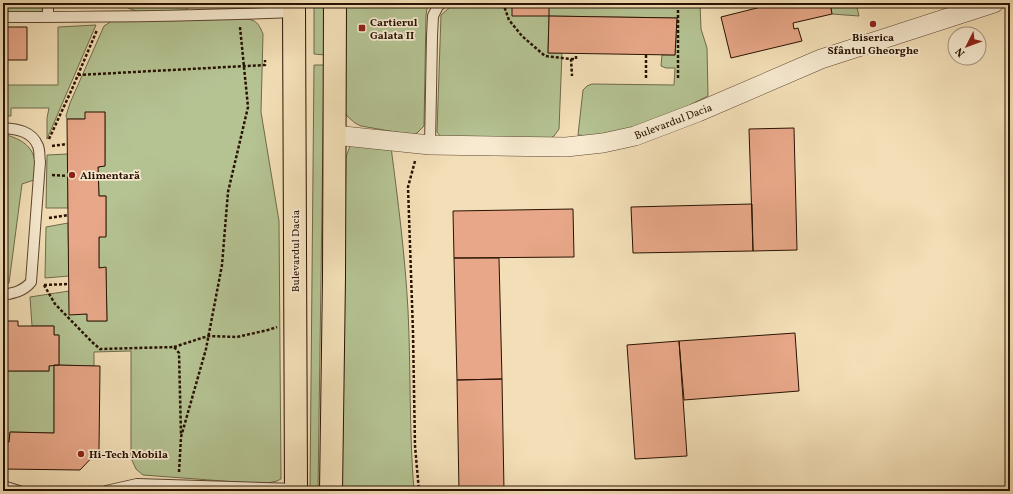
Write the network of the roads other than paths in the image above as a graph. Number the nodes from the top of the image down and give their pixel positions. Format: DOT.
graph roads {
  1 [pos="48,3"];
  2 [pos="335,3"];
  3 [pos="442,3"];
  4 [pos="994,3"];
  5 [pos="294,8"];
  6 [pos="3,17"];
  7 [pos="48,17"];
  8 [pos="3,128"];
  9 [pos="334,135"];
  10 [pos="425,144"];
  11 [pos="3,295"];
  12 [pos="3,486"];
  13 [pos="296,490"];
  14 [pos="18,491"];
  15 [pos="106,491"];
  16 [pos="332,491"];
  1 -- 7 [label="lane"];
  2 -- 9 [label="main road"];
  3 -- 10 [label="lane"];
  4 -- 10 [label="street, Bulevardul Dacia"];
  5 -- 7 [label="lane, Bulevardul Dacia"];
  5 -- 13 [label="main road, Bulevardul Dacia"];
  6 -- 7 [label="lane, Bulevardul Dacia"];
  8 -- 11 [label="lane"];
  9 -- 10 [label="street, Bulevardul Dacia"];
  9 -- 16 [label="main road"];
  12 -- 14 [label="lane"];
  13 -- 15 [label="lane, Bulevardul Dacia"];
}
